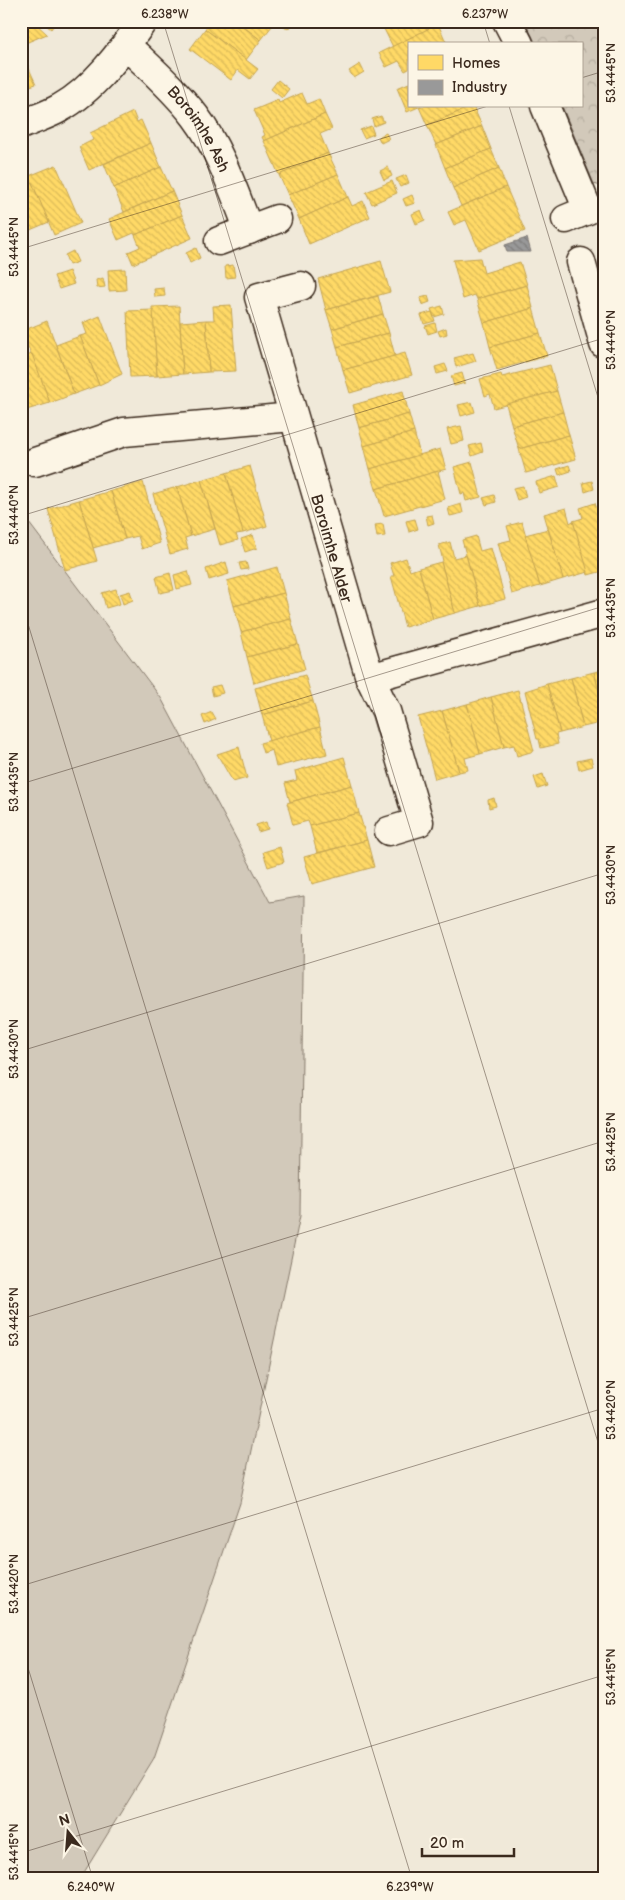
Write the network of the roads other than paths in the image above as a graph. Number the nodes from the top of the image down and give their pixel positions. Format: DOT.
graph roads {
  1 [pos="143,21"];
  2 [pos="507,21"];
  3 [pos="518,42"];
  4 [pos="126,45"];
  5 [pos="546,108"];
  6 [pos="21,125"];
  7 [pos="586,211"];
  8 [pos="277,219"];
  9 [pos="249,230"];
  10 [pos="219,241"];
  11 [pos="581,262"];
  12 [pos="301,286"];
  13 [pos="603,339"];
  14 [pos="293,417"];
  15 [pos="35,462"];
  16 [pos="604,613"];
  17 [pos="370,678"];
  18 [pos="389,831"];
  1 -- 4 [label="street"];
  2 -- 3 [label="street"];
  4 -- 6 [label="street"];
  4 -- 9 [label="street, Boroimhe Ash"];
  5 -- 7 [label="street"];
  8 -- 9 [label="street"];
  9 -- 10 [label="street"];
  11 -- 13 [label="street"];
  12 -- 14 [label="street, Boroimhe Alder"];
  14 -- 15 [label="street"];
  14 -- 17 [label="street, Boroimhe Alder"];
  16 -- 17 [label="street"];
  17 -- 18 [label="street, Boroimhe Alder"];
}
